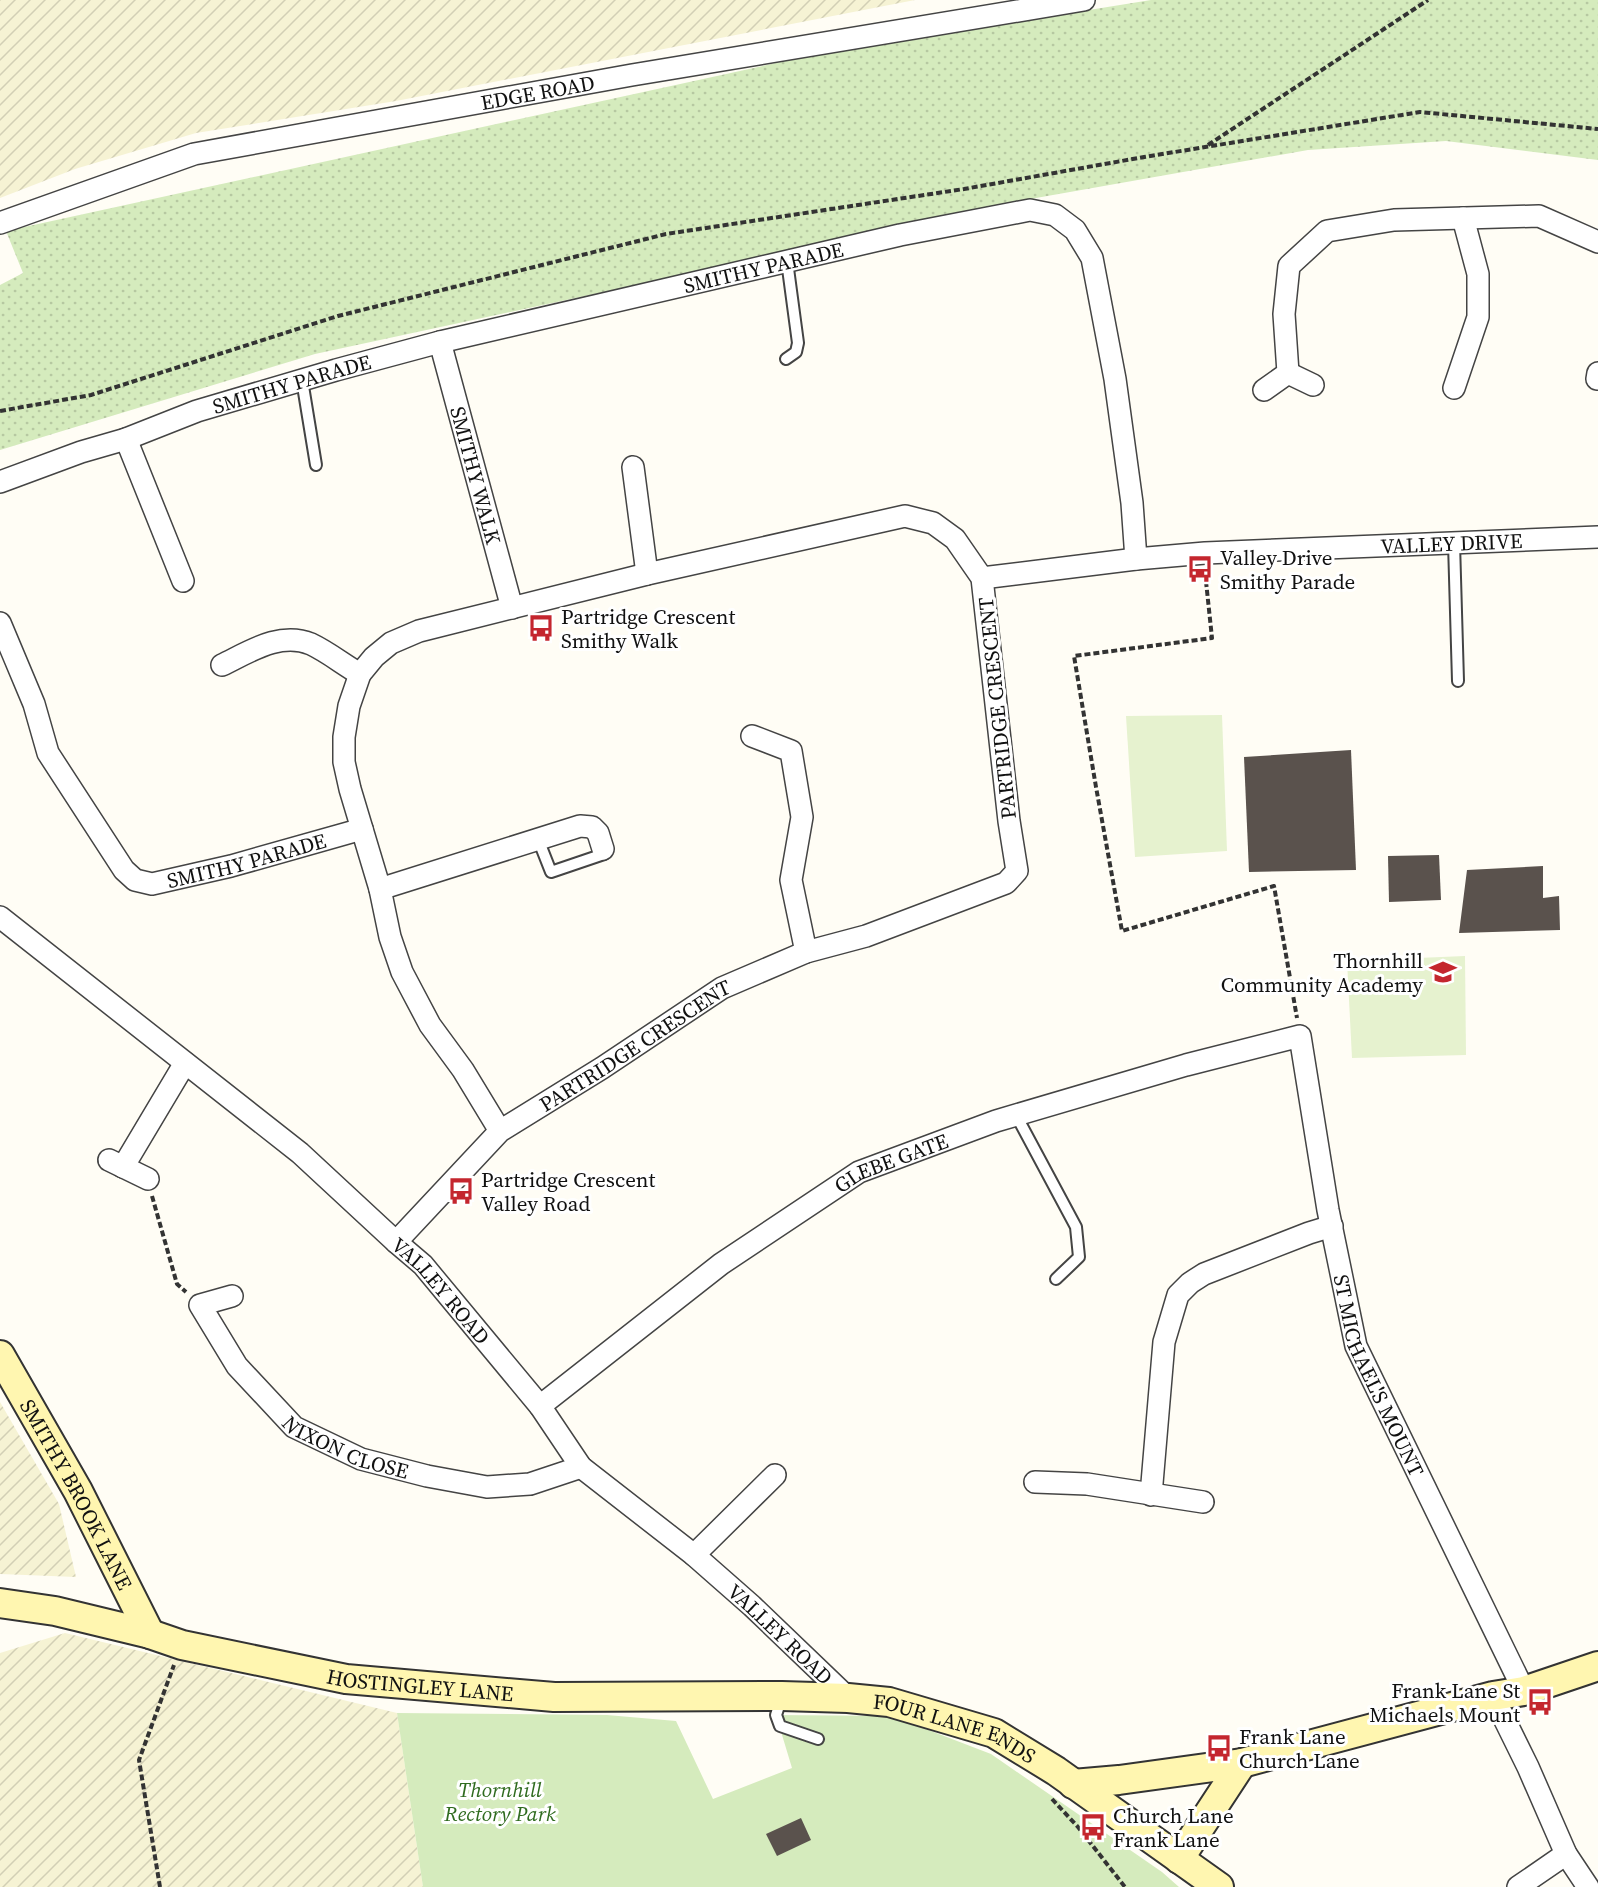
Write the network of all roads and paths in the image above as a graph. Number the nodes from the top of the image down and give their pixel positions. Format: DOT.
graph roads {
  1 [pos="1084,0"];
  2 [pos="1428,0"];
  3 [pos="1598,129"];
  4 [pos="1205,147"];
  5 [pos="1463,218"];
  6 [pos="0,223"];
  7 [pos="1598,242"];
  8 [pos="788,261"];
  9 [pos="440,342"];
  10 [pos="786,359"];
  11 [pos="1288,373"];
  12 [pos="302,380"];
  13 [pos="1313,385"];
  14 [pos="1454,388"];
  15 [pos="1264,390"];
  16 [pos="0,411"];
  17 [pos="126,439"];
  18 [pos="316,465"];
  19 [pos="633,467"];
  20 [pos="0,482"];
  21 [pos="1598,537"];
  22 [pos="1454,543"];
  23 [pos="1136,559"];
  24 [pos="1204,562"];
  25 [pos="646,574"];
  26 [pos="982,578"];
  27 [pos="183,581"];
  28 [pos="512,608"];
  29 [pos="0,623"];
  30 [pos="222,665"];
  31 [pos="360,674"];
  32 [pos="1458,681"];
  33 [pos="752,736"];
  34 [pos="362,829"];
  35 [pos="538,839"];
  36 [pos="603,849"];
  37 [pos="380,889"];
  38 [pos="0,917"];
  39 [pos="806,952"];
  40 [pos="1300,1036"];
  41 [pos="185,1063"];
  42 [pos="1016,1115"];
  43 [pos="500,1131"];
  44 [pos="148,1179"];
  45 [pos="1332,1226"];
  46 [pos="396,1242"];
  47 [pos="1056,1279"];
  48 [pos="232,1296"];
  49 [pos="200,1305"];
  50 [pos="0,1355"];
  51 [pos="540,1406"];
  52 [pos="581,1467"];
  53 [pos="775,1475"];
  54 [pos="1035,1482"];
  55 [pos="1151,1495"];
  56 [pos="1203,1502"];
  57 [pos="694,1555"];
  58 [pos="0,1603"];
  59 [pos="150,1634"];
  60 [pos="182,1645"];
  61 [pos="1598,1666"];
  62 [pos="1524,1691"];
  63 [pos="782,1696"];
  64 [pos="1493,1696"];
  65 [pos="848,1698"];
  66 [pos="818,1739"];
  67 [pos="1242,1763"];
  68 [pos="1059,1783"];
  69 [pos="1566,1854"];
  70 [pos="1179,1859"];
  71 [pos="160,1887"];
  72 [pos="1125,1887"];
  73 [pos="1220,1887"];
  74 [pos="1518,1887"];
  75 [pos="1588,1887"];
  1 -- 6 [label="street, EDGE ROAD"];
  2 -- 4 [label="path"];
  3 -- 4 [label="path"];
  4 -- 16 [label="path"];
  5 -- 7 [label="street"];
  5 -- 11 [label="street"];
  5 -- 14 [label="street"];
  8 -- 9 [label="street, SMITHY PARADE"];
  8 -- 10 [label="lane"];
  8 -- 23 [label="street, SMITHY PARADE"];
  9 -- 12 [label="street, SMITHY PARADE"];
  9 -- 28 [label="street, SMITHY WALK"];
  11 -- 13 [label="street"];
  11 -- 15 [label="street"];
  12 -- 17 [label="street, SMITHY PARADE"];
  12 -- 18 [label="lane"];
  17 -- 20 [label="street, SMITHY PARADE"];
  17 -- 27 [label="street"];
  19 -- 25 [label="street"];
  21 -- 22 [label="street, VALLEY DRIVE"];
  22 -- 23 [label="street, VALLEY DRIVE"];
  22 -- 32 [label="lane"];
  23 -- 26 [label="street, VALLEY DRIVE"];
  24 -- 40 [label="path"];
  25 -- 26 [label="street, PARTRIDGE CRESCENT"];
  25 -- 28 [label="street, PARTRIDGE CRESCENT"];
  26 -- 39 [label="street, PARTRIDGE CRESCENT"];
  28 -- 31 [label="street, PARTRIDGE CRESCENT"];
  29 -- 34 [label="street, SMITHY PARADE"];
  30 -- 31 [label="street"];
  31 -- 34 [label="street, PARTRIDGE CRESCENT"];
  33 -- 39 [label="street"];
  34 -- 37 [label="street, PARTRIDGE CRESCENT"];
  35 -- 36 [label="street"];
  35 -- 36 [label="lane"];
  35 -- 37 [label="street"];
  37 -- 43 [label="street, PARTRIDGE CRESCENT"];
  38 -- 41 [label="street, VALLEY ROAD"];
  39 -- 43 [label="street, PARTRIDGE CRESCENT"];
  40 -- 42 [label="street, GLEBE GATE"];
  40 -- 45 [label="street, ST MICHAEL'S MOUNT"];
  41 -- 44 [label="street"];
  41 -- 46 [label="street, VALLEY ROAD"];
  42 -- 47 [label="lane"];
  42 -- 51 [label="street, GLEBE GATE"];
  43 -- 46 [label="street, PARTRIDGE CRESCENT"];
  44 -- 49 [label="path"];
  45 -- 55 [label="street"];
  45 -- 62 [label="street, ST MICHAEL'S MOUNT"];
  46 -- 51 [label="street, VALLEY ROAD"];
  48 -- 49 [label="street"];
  49 -- 52 [label="street, NIXON CLOSE"];
  50 -- 59 [label="main road, SMITHY BROOK LANE"];
  51 -- 52 [label="street, VALLEY ROAD"];
  52 -- 57 [label="street, VALLEY ROAD"];
  53 -- 57 [label="street"];
  54 -- 55 [label="street"];
  55 -- 56 [label="street"];
  57 -- 65 [label="street, VALLEY ROAD"];
  58 -- 59 [label="main road, HOSTINGLEY LANE"];
  59 -- 60 [label="main road, HOSTINGLEY LANE"];
  60 -- 63 [label="main road, HOSTINGLEY LANE"];
  60 -- 71 [label="path"];
  61 -- 62 [label="main road"];
  62 -- 64 [label="main road"];
  63 -- 65 [label="main road, HOSTINGLEY LANE"];
  63 -- 66 [label="lane"];
  64 -- 67 [label="main road"];
  64 -- 69 [label="street"];
  65 -- 68 [label="main road, FOUR LANE ENDS"];
  67 -- 68 [label="main road"];
  67 -- 70 [label="main road"];
  68 -- 70 [label="main road, FOUR LANE ENDS"];
  68 -- 72 [label="path"];
  69 -- 74 [label="street"];
  69 -- 75 [label="street"];
  70 -- 73 [label="main road, FOUR LANE ENDS"];
}
